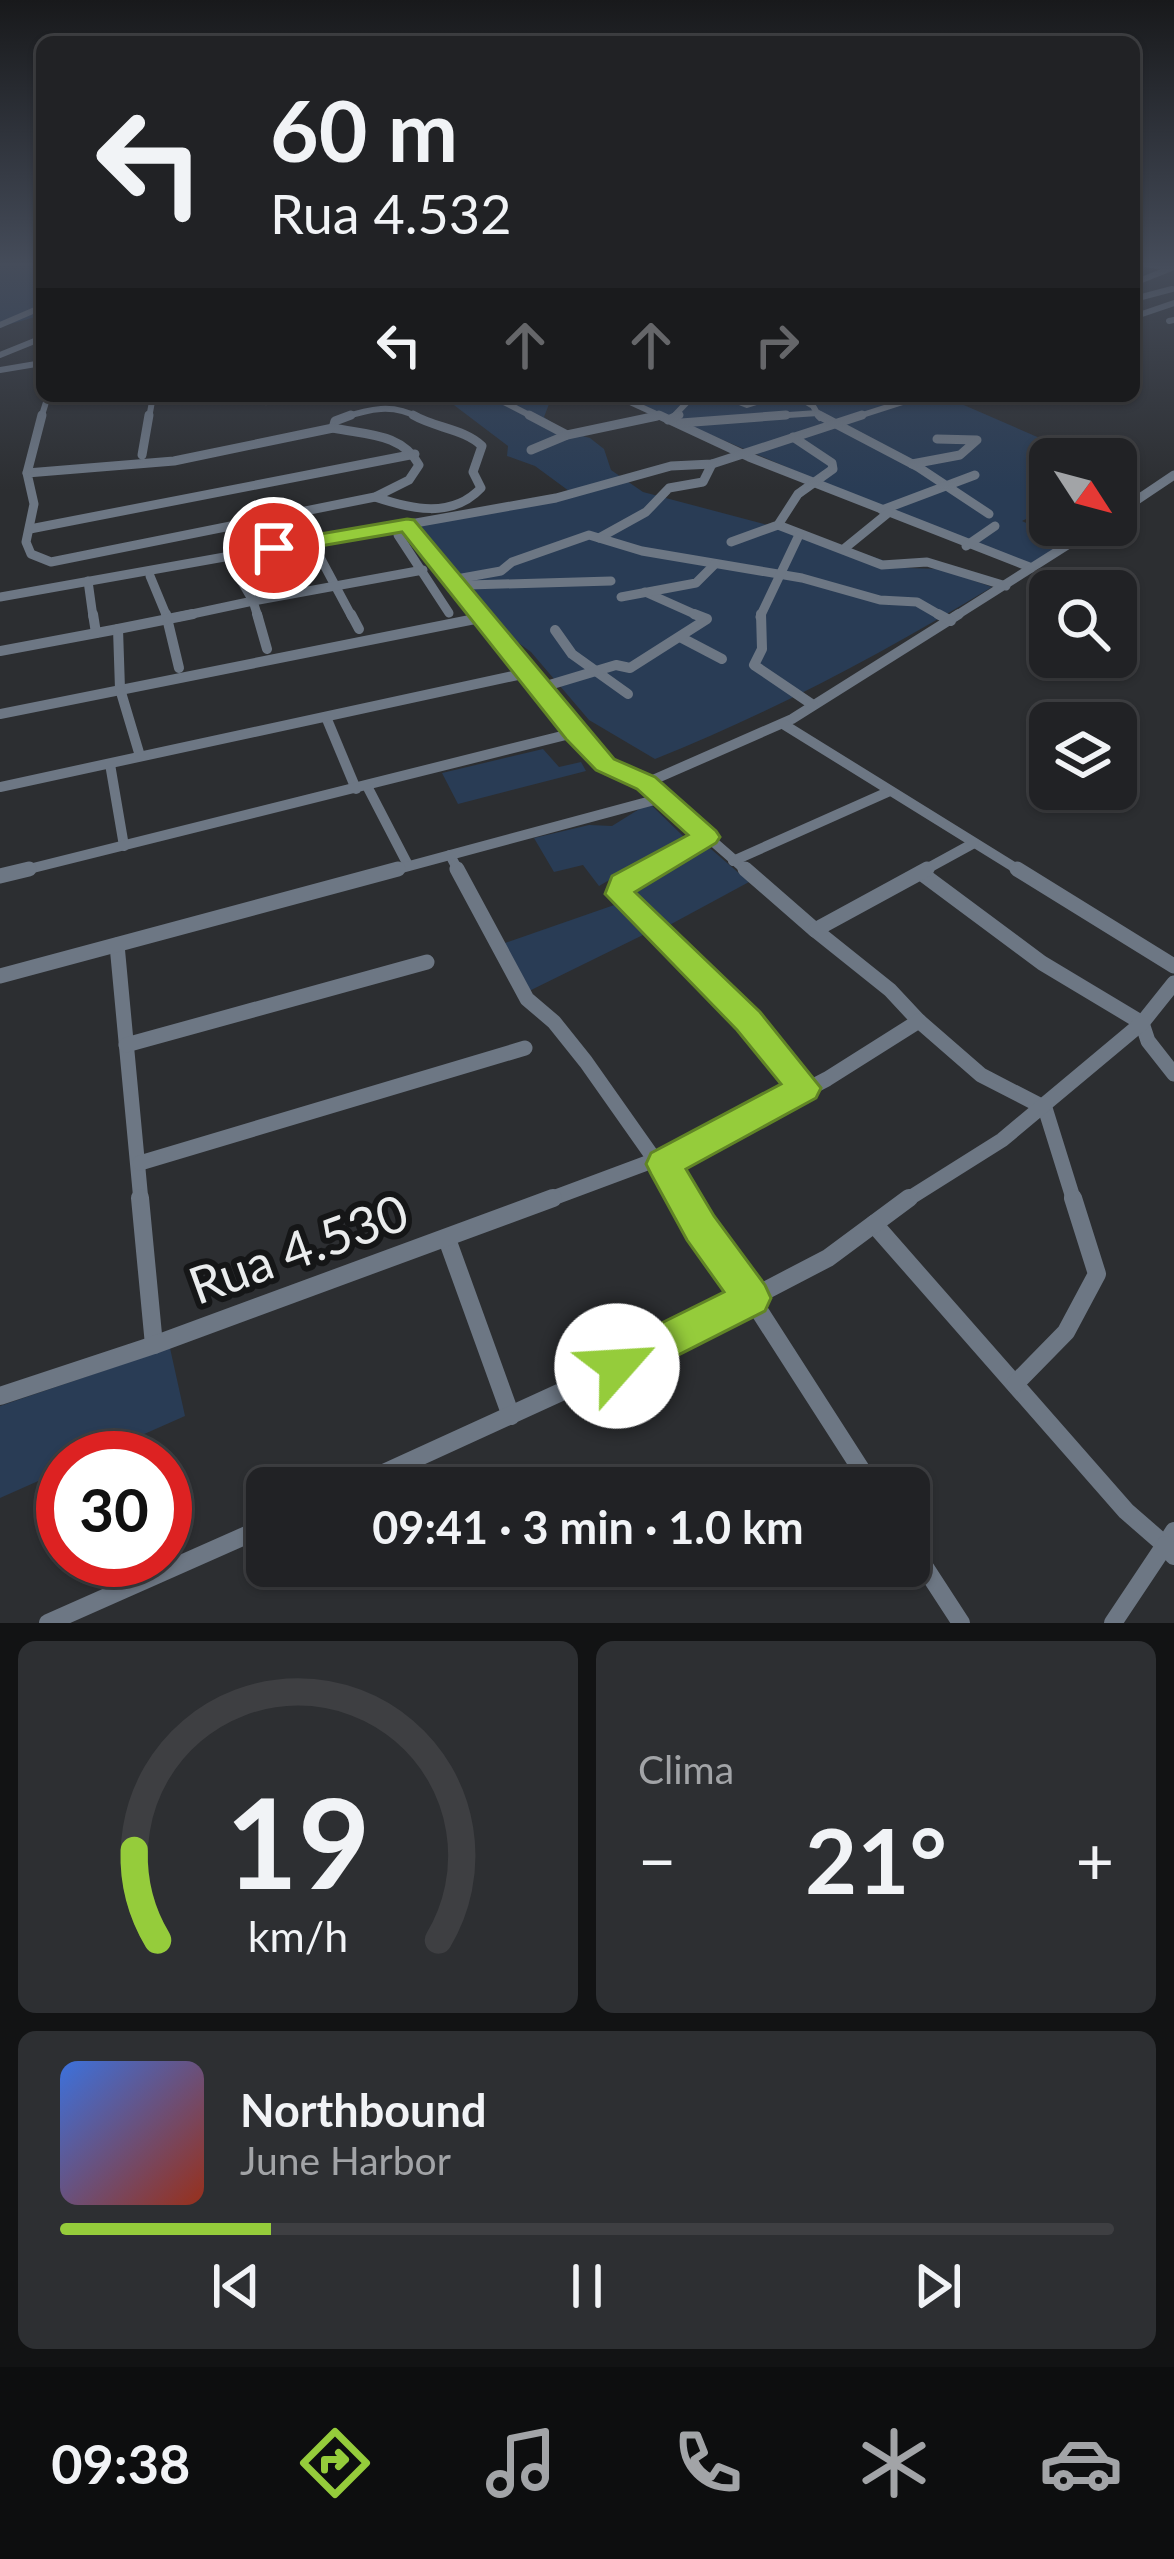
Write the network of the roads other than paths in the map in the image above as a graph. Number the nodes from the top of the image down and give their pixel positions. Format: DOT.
graph roads {
  1 [pos="36,341"];
  2 [pos="0,356"];
  3 [pos="36,364"];
  4 [pos="0,370"];
  5 [pos="46,402"];
  6 [pos="152,402"];
  7 [pos="505,402"];
  8 [pos="516,402"];
  9 [pos="630,402"];
  10 [pos="688,402"];
  11 [pos="804,402"];
  12 [pos="902,402"];
  13 [pos="509,404"];
  14 [pos="818,413"];
  15 [pos="796,415"];
  16 [pos="667,419"];
  17 [pos="826,423"];
  18 [pos="333,428"];
  19 [pos="567,435"];
  20 [pos="754,436"];
  21 [pos="794,437"];
  22 [pos="937,440"];
  23 [pos="754,449"];
  24 [pos="531,450"];
  25 [pos="415,454"];
  26 [pos="740,454"];
  27 [pos="142,455"];
  28 [pos="166,462"];
  29 [pos="712,464"];
  30 [pos="912,464"];
  31 [pos="116,467"];
  32 [pos="26,473"];
  33 [pos="975,475"];
  34 [pos="1174,475"];
  35 [pos="816,483"];
  36 [pos="943,484"];
  37 [pos="375,496"];
  38 [pos="1137,500"];
  39 [pos="885,511"];
  40 [pos="989,514"];
  41 [pos="778,525"];
  42 [pos="995,526"];
  43 [pos="30,529"];
  44 [pos="402,530"];
  45 [pos="799,535"];
  46 [pos="598,538"];
  47 [pos="731,542"];
  48 [pos="966,546"];
  49 [pos="1066,546"];
  50 [pos="315,548"];
  51 [pos="844,548"];
  52 [pos="231,563"];
  53 [pos="716,564"];
  54 [pos="1032,568"];
  55 [pos="423,570"];
  56 [pos="780,574"];
  57 [pos="150,576"];
  58 [pos="88,581"];
  59 [pos="611,581"];
  60 [pos="453,583"];
  61 [pos="337,585"];
  62 [pos="1006,586"];
  63 [pos="645,592"];
  64 [pos="0,597"];
  65 [pos="621,597"];
  66 [pos="253,601"];
  67 [pos="449,613"];
  68 [pos="480,618"];
  69 [pos="168,619"];
  70 [pos="951,621"];
  71 [pos="118,629"];
  72 [pos="359,629"];
  73 [pos="555,630"];
  74 [pos="96,633"];
  75 [pos="680,637"];
  76 [pos="267,649"];
  77 [pos="0,651"];
  78 [pos="722,659"];
  79 [pos="179,668"];
  80 [pos="596,672"];
  81 [pos="527,673"];
  82 [pos="120,689"];
  83 [pos="536,689"];
  84 [pos="628,694"];
  85 [pos="813,705"];
  86 [pos="0,714"];
  87 [pos="326,717"];
  88 [pos="783,724"];
  89 [pos="574,733"];
  90 [pos="140,756"];
  91 [pos="110,764"];
  92 [pos="646,783"];
  93 [pos="0,787"];
  94 [pos="362,788"];
  95 [pos="890,791"];
  96 [pos="662,798"];
  97 [pos="706,837"];
  98 [pos="974,843"];
  99 [pos="124,846"];
  100 [pos="450,855"];
  101 [pos="733,862"];
  102 [pos="408,865"];
  103 [pos="921,873"];
  104 [pos="0,876"];
  105 [pos="815,930"];
  106 [pos="117,945"];
  107 [pos="427,962"];
  108 [pos="1174,966"];
  109 [pos="0,976"];
  110 [pos="1174,983"];
  111 [pos="919,1021"];
  112 [pos="1142,1023"];
  113 [pos="126,1045"];
  114 [pos="525,1048"];
  115 [pos="1174,1074"];
  116 [pos="804,1088"];
  117 [pos="1045,1108"];
  118 [pos="659,1162"];
  119 [pos="140,1163"];
  120 [pos="874,1224"];
  121 [pos="447,1239"];
  122 [pos="752,1298"];
  123 [pos="154,1346"];
  124 [pos="1015,1384"];
  125 [pos="0,1396"];
  126 [pos="512,1416"];
  127 [pos="398,1467"];
  128 [pos="860,1467"];
  129 [pos="246,1536"];
  130 [pos="1171,1544"];
  131 [pos="930,1575"];
  132 [pos="89,1615"];
  133 [pos="48,1623"];
  134 [pos="961,1623"];
  135 [pos="1112,1623"];
  1 -- 2 [label="street"];
  3 -- 4 [label="street"];
  5 -- 32 [label="street"];
  6 -- 27 [label="street"];
  7 -- 13 [label="street"];
  8 -- 13 [label="street"];
  9 -- 16 [label="street"];
  10 -- 16 [label="street"];
  11 -- 14 [label="street"];
  12 -- 17 [label="street"];
  13 -- 19 [label="street"];
  14 -- 15 [label="street"];
  14 -- 17 [label="street"];
  15 -- 16 [label="street"];
  15 -- 17 [label="street"];
  16 -- 19 [label="street"];
  16 -- 26 [label="street"];
  17 -- 21 [label="street"];
  17 -- 30 [label="street"];
  18 -- 25 [label="street"];
  18 -- 28 [label="street"];
  18 -- 37 [label="street"];
  19 -- 24 [label="street"];
  20 -- 23 [label="street"];
  21 -- 23 [label="street"];
  21 -- 35 [label="street"];
  22 -- 30 [label="street"];
  23 -- 26 [label="street"];
  25 -- 37 [label="street"];
  25 -- 43 [label="street"];
  26 -- 29 [label="street"];
  26 -- 35 [label="street"];
  27 -- 28 [label="street"];
  27 -- 31 [label="street"];
  28 -- 31 [label="street"];
  29 -- 44 [label="street"];
  29 -- 46 [label="street"];
  30 -- 36 [label="street"];
  31 -- 32 [label="street"];
  32 -- 43 [label="street"];
  33 -- 36 [label="street"];
  34 -- 38 [label="street"];
  35 -- 39 [label="street"];
  35 -- 41 [label="street"];
  36 -- 39 [label="street"];
  36 -- 40 [label="street"];
  37 -- 43 [label="street"];
  39 -- 48 [label="street"];
  39 -- 51 [label="street"];
  41 -- 45 [label="street"];
  41 -- 47 [label="street"];
  42 -- 48 [label="street"];
  44 -- 55 [label="street"];
  44 -- 58 [label="street"];
  44 -- 60 [label="street"];
  45 -- 51 [label="street"];
  45 -- 56 [label="street"];
  46 -- 53 [label="street"];
  46 -- 60 [label="street"];
  48 -- 54 [label="street"];
  49 -- 54 [label="street"];
  50 -- 61 [label="street"];
  51 -- 62 [label="street"];
  52 -- 66 [label="street"];
  53 -- 56 [label="street"];
  53 -- 63 [label="street"];
  54 -- 62 [label="street"];
  55 -- 61 [label="street"];
  55 -- 67 [label="street"];
  56 -- 70 [label="street"];
  56 -- 85 [label="street"];
  57 -- 69 [label="street"];
  58 -- 64 [label="street"];
  58 -- 74 [label="street"];
  59 -- 60 [label="street"];
  60 -- 68 [label="street"];
  61 -- 66 [label="street"];
  61 -- 72 [label="street"];
  62 -- 70 [label="street"];
  63 -- 65 [label="street"];
  63 -- 75 [label="street"];
  66 -- 69 [label="street"];
  66 -- 76 [label="street"];
  68 -- 81 [label="street"];
  68 -- 82 [label="street"];
  69 -- 71 [label="street"];
  69 -- 79 [label="street"];
  70 -- 85 [label="street"];
  71 -- 74 [label="street"];
  71 -- 82 [label="street"];
  73 -- 80 [label="street"];
  74 -- 77 [label="street"];
  75 -- 78 [label="street"];
  75 -- 80 [label="street"];
  80 -- 83 [label="street"];
  80 -- 84 [label="street"];
  81 -- 83 [label="street"];
  81 -- 87 [label="street"];
  82 -- 86 [label="street"];
  82 -- 90 [label="street"];
  83 -- 89 [label="street"];
  85 -- 88 [label="street"];
  87 -- 90 [label="street"];
  87 -- 94 [label="street"];
  88 -- 92 [label="street"];
  88 -- 95 [label="street"];
  89 -- 92 [label="street"];
  89 -- 94 [label="street"];
  90 -- 91 [label="street"];
  91 -- 93 [label="street"];
  91 -- 99 [label="street"];
  92 -- 96 [label="street"];
  94 -- 99 [label="street"];
  94 -- 102 [label="street"];
  95 -- 98 [label="street"];
  95 -- 101 [label="street"];
  96 -- 97 [label="street"];
  96 -- 100 [label="street"];
  97 -- 101 [label="street"];
  97 -- 116 [label="street"];
  98 -- 103 [label="street"];
  98 -- 108 [label="street"];
  99 -- 104 [label="street"];
  100 -- 102 [label="street"];
  100 -- 118 [label="street"];
  101 -- 105 [label="street"];
  102 -- 106 [label="street"];
  103 -- 105 [label="street"];
  103 -- 112 [label="street"];
  105 -- 111 [label="street"];
  106 -- 109 [label="street"];
  106 -- 113 [label="street"];
  107 -- 113 [label="street"];
  110 -- 112 [label="street"];
  111 -- 116 [label="street, Rua 4.530"];
  111 -- 117 [label="street"];
  112 -- 115 [label="street"];
  112 -- 117 [label="street"];
  113 -- 119 [label="street"];
  114 -- 119 [label="street"];
  116 -- 118 [label="street, Rua 4.530"];
  117 -- 120 [label="street"];
  117 -- 124 [label="street"];
  118 -- 121 [label="street, Rua 4.530"];
  118 -- 122 [label="street"];
  119 -- 123 [label="street"];
  120 -- 122 [label="street"];
  120 -- 124 [label="street"];
  121 -- 123 [label="street, Rua 4.530"];
  121 -- 126 [label="street"];
  122 -- 126 [label="street"];
  122 -- 128 [label="street"];
  123 -- 125 [label="street, Rua 4.530"];
  124 -- 130 [label="street"];
  126 -- 127 [label="street"];
  129 -- 132 [label="street"];
  130 -- 135 [label="street"];
  131 -- 134 [label="street"];
  132 -- 133 [label="street"];
}
